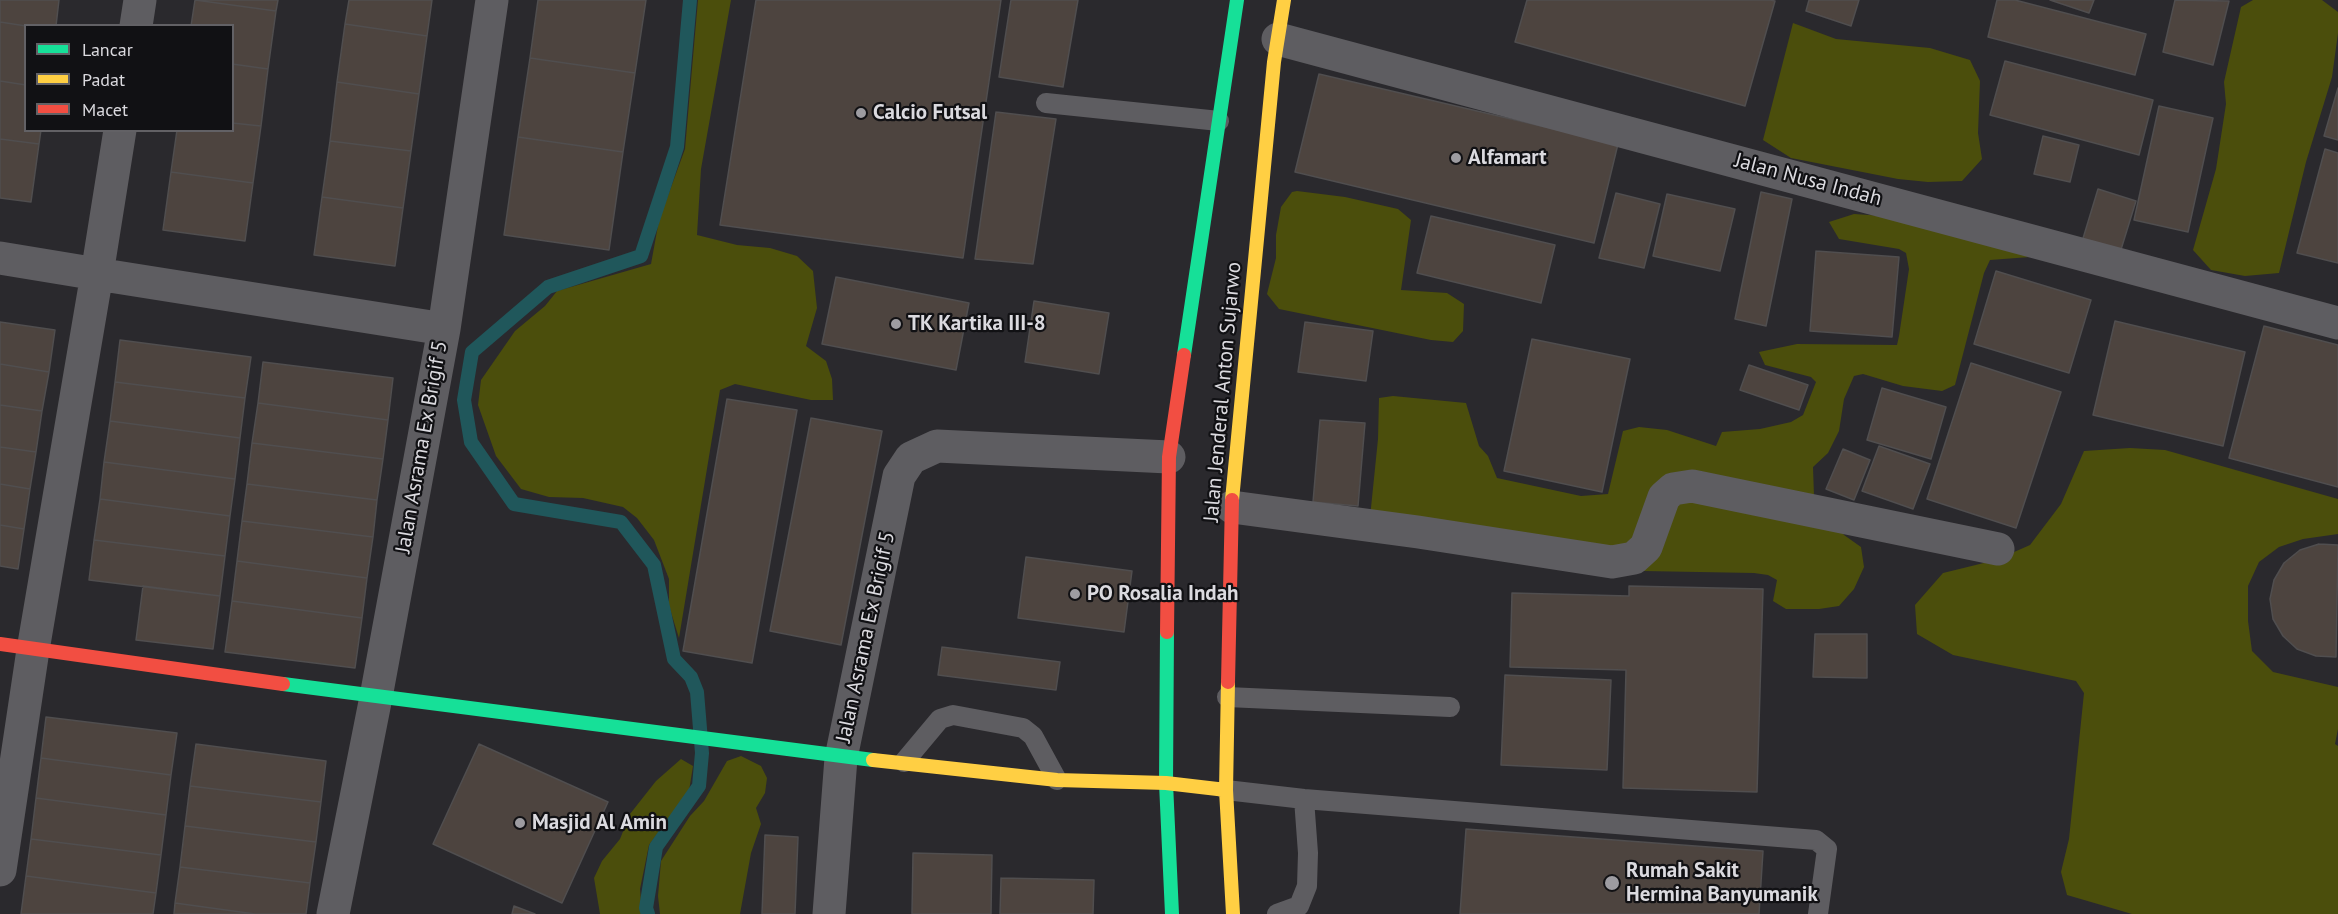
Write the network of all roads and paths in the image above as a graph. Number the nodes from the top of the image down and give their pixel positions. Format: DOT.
graph roads {
  1 [pos="140,0"];
  2 [pos="492,0"];
  3 [pos="1237,0"];
  4 [pos="1284,0"];
  5 [pos="136,24"];
  6 [pos="1278,39"];
  7 [pos="1046,103"];
  8 [pos="1219,121"];
  9 [pos="120,132"];
  10 [pos="0,258"];
  11 [pos="97,274"];
  12 [pos="2338,323"];
  13 [pos="444,329"];
  14 [pos="1169,457"];
  15 [pos="1232,507"];
  16 [pos="1998,549"];
  17 [pos="0,644"];
  18 [pos="33,650"];
  19 [pos="376,698"];
  20 [pos="1227,698"];
  21 [pos="1450,707"];
  22 [pos="841,758"];
  23 [pos="904,762"];
  24 [pos="1057,780"];
  25 [pos="1166,783"];
  26 [pos="1226,790"];
  27 [pos="1304,799"];
  28 [pos="0,870"];
  29 [pos="333,914"];
  30 [pos="829,914"];
  31 [pos="1172,914"];
  32 [pos="1233,914"];
  33 [pos="1242,914"];
  34 [pos="1277,914"];
  35 [pos="1818,914"];
  1 -- 5 [label="street"];
  2 -- 13 [label="street"];
  3 -- 8 [label="main road, Jalan Jenderal Anton Sujarwo"];
  4 -- 6 [label="main road, Jalan Jenderal Anton Sujarwo"];
  6 -- 12 [label="street, Jalan Nusa Indah"];
  6 -- 15 [label="main road, Jalan Jenderal Anton Sujarwo"];
  7 -- 8 [label="lane"];
  8 -- 14 [label="main road, Jalan Jenderal Anton Sujarwo"];
  9 -- 11 [label="street"];
  10 -- 11 [label="street, Jalan Asrama Ex Brigif 5"];
  11 -- 13 [label="street, Jalan Asrama Ex Brigif 5"];
  11 -- 18 [label="street"];
  13 -- 19 [label="street, Jalan Asrama Ex Brigif 5"];
  14 -- 22 [label="street, Jalan Asrama Ex Brigif 5"];
  14 -- 25 [label="main road, Jalan Jenderal Anton Sujarwo"];
  15 -- 16 [label="street"];
  15 -- 20 [label="main road, Jalan Jenderal Anton Sujarwo"];
  17 -- 18 [label="main road, Jalan Asrama Ex Brigif 5"];
  18 -- 19 [label="main road, Jalan Asrama Ex Brigif 5"];
  18 -- 28 [label="street"];
  19 -- 22 [label="main road, Jalan Asrama Ex Brigif 5"];
  19 -- 29 [label="street, Jalan Asrama Ex Brigif 5"];
  20 -- 21 [label="lane"];
  20 -- 26 [label="main road, Jalan Jenderal Anton Sujarwo"];
  22 -- 23 [label="main road, Jalan Asrama Ex Brigif 5"];
  22 -- 30 [label="street, Jalan Asrama Ex Brigif 5"];
  23 -- 24 [label="main road, Jalan Asrama Ex Brigif 5"];
  23 -- 24 [label="lane"];
  24 -- 25 [label="main road, Jalan Asrama Ex Brigif 5"];
  25 -- 26 [label="main road"];
  25 -- 31 [label="main road, Jalan Jenderal Anton Sujarwo"];
  26 -- 27 [label="lane"];
  26 -- 32 [label="main road, Jalan Jenderal Anton Sujarwo"];
  27 -- 34 [label="lane"];
  27 -- 35 [label="lane"];
  32 -- 33 [label="lane"];
}
